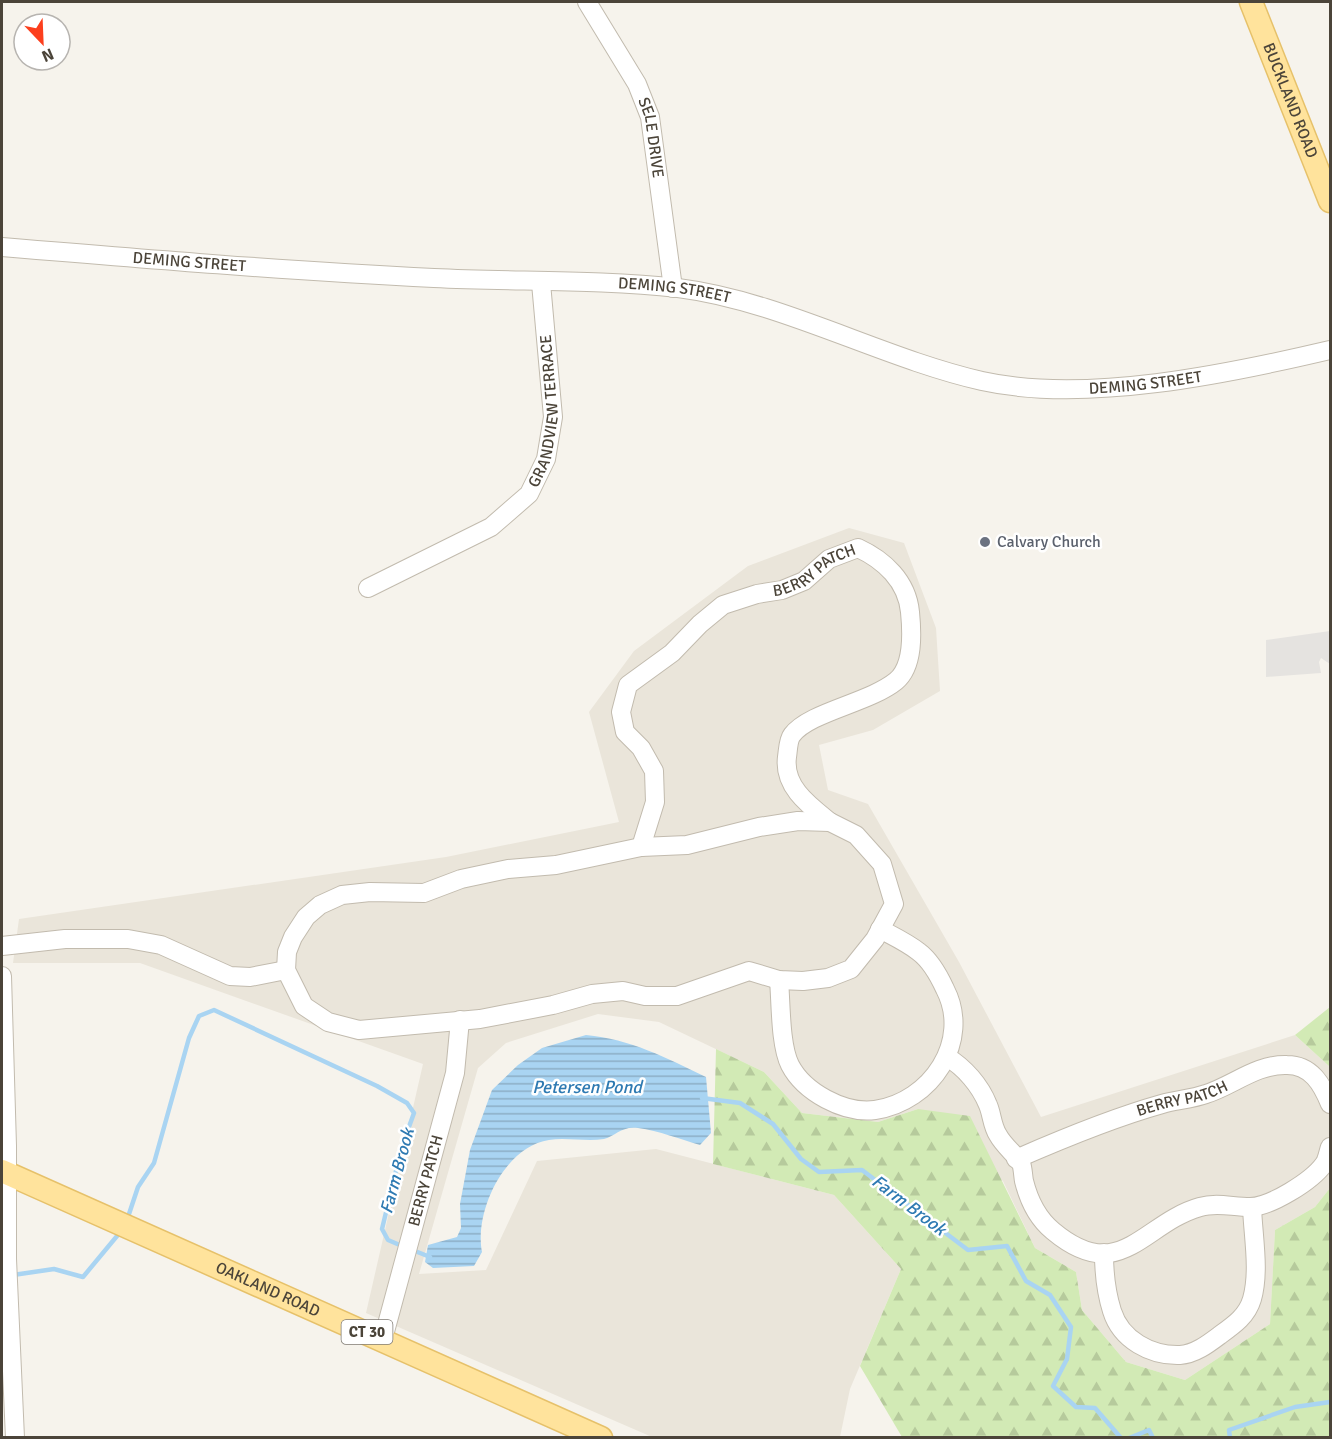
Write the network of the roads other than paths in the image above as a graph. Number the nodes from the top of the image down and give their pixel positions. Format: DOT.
graph roads {
  1 [pos="587,2"];
  2 [pos="1251,2"];
  3 [pos="1330,201"];
  4 [pos="2,247"];
  5 [pos="541,283"];
  6 [pos="673,288"];
  7 [pos="1330,350"];
  8 [pos="368,588"];
  9 [pos="830,822"];
  10 [pos="641,847"];
  11 [pos="880,928"];
  12 [pos="2,946"];
  13 [pos="286,970"];
  14 [pos="2,976"];
  15 [pos="779,980"];
  16 [pos="460,1020"];
  17 [pos="947,1057"];
  18 [pos="1330,1104"];
  19 [pos="1330,1148"];
  20 [pos="1017,1159"];
  21 [pos="4,1172"];
  22 [pos="1252,1207"];
  23 [pos="1104,1252"];
  24 [pos="383,1339"];
  25 [pos="15,1437"];
  26 [pos="601,1437"];
  1 -- 6 [label="street, SELE DRIVE"];
  2 -- 3 [label="main road, BUCKLAND ROAD"];
  4 -- 5 [label="street, DEMING STREET"];
  5 -- 6 [label="street, DEMING STREET"];
  5 -- 8 [label="street, GRANDVIEW TERRACE"];
  6 -- 7 [label="street, DEMING STREET"];
  9 -- 10 [label="street, BERRY PATCH"];
  9 -- 10 [label="street, BERRY PATCH"];
  9 -- 11 [label="street, BERRY PATCH"];
  10 -- 13 [label="street, BERRY PATCH"];
  11 -- 15 [label="street, BERRY PATCH"];
  11 -- 17 [label="street"];
  12 -- 13 [label="street"];
  13 -- 16 [label="street, BERRY PATCH"];
  14 -- 21 [label="street"];
  15 -- 16 [label="street, BERRY PATCH"];
  15 -- 17 [label="street"];
  16 -- 24 [label="street, BERRY PATCH"];
  17 -- 20 [label="street"];
  18 -- 20 [label="street, BERRY PATCH"];
  19 -- 22 [label="street"];
  20 -- 23 [label="street"];
  21 -- 24 [label="main road, OAKLAND ROAD / CT 30"];
  21 -- 25 [label="street"];
  22 -- 23 [label="street"];
  22 -- 23 [label="street"];
  24 -- 26 [label="main road, OAKLAND ROAD / CT 30"];
}
